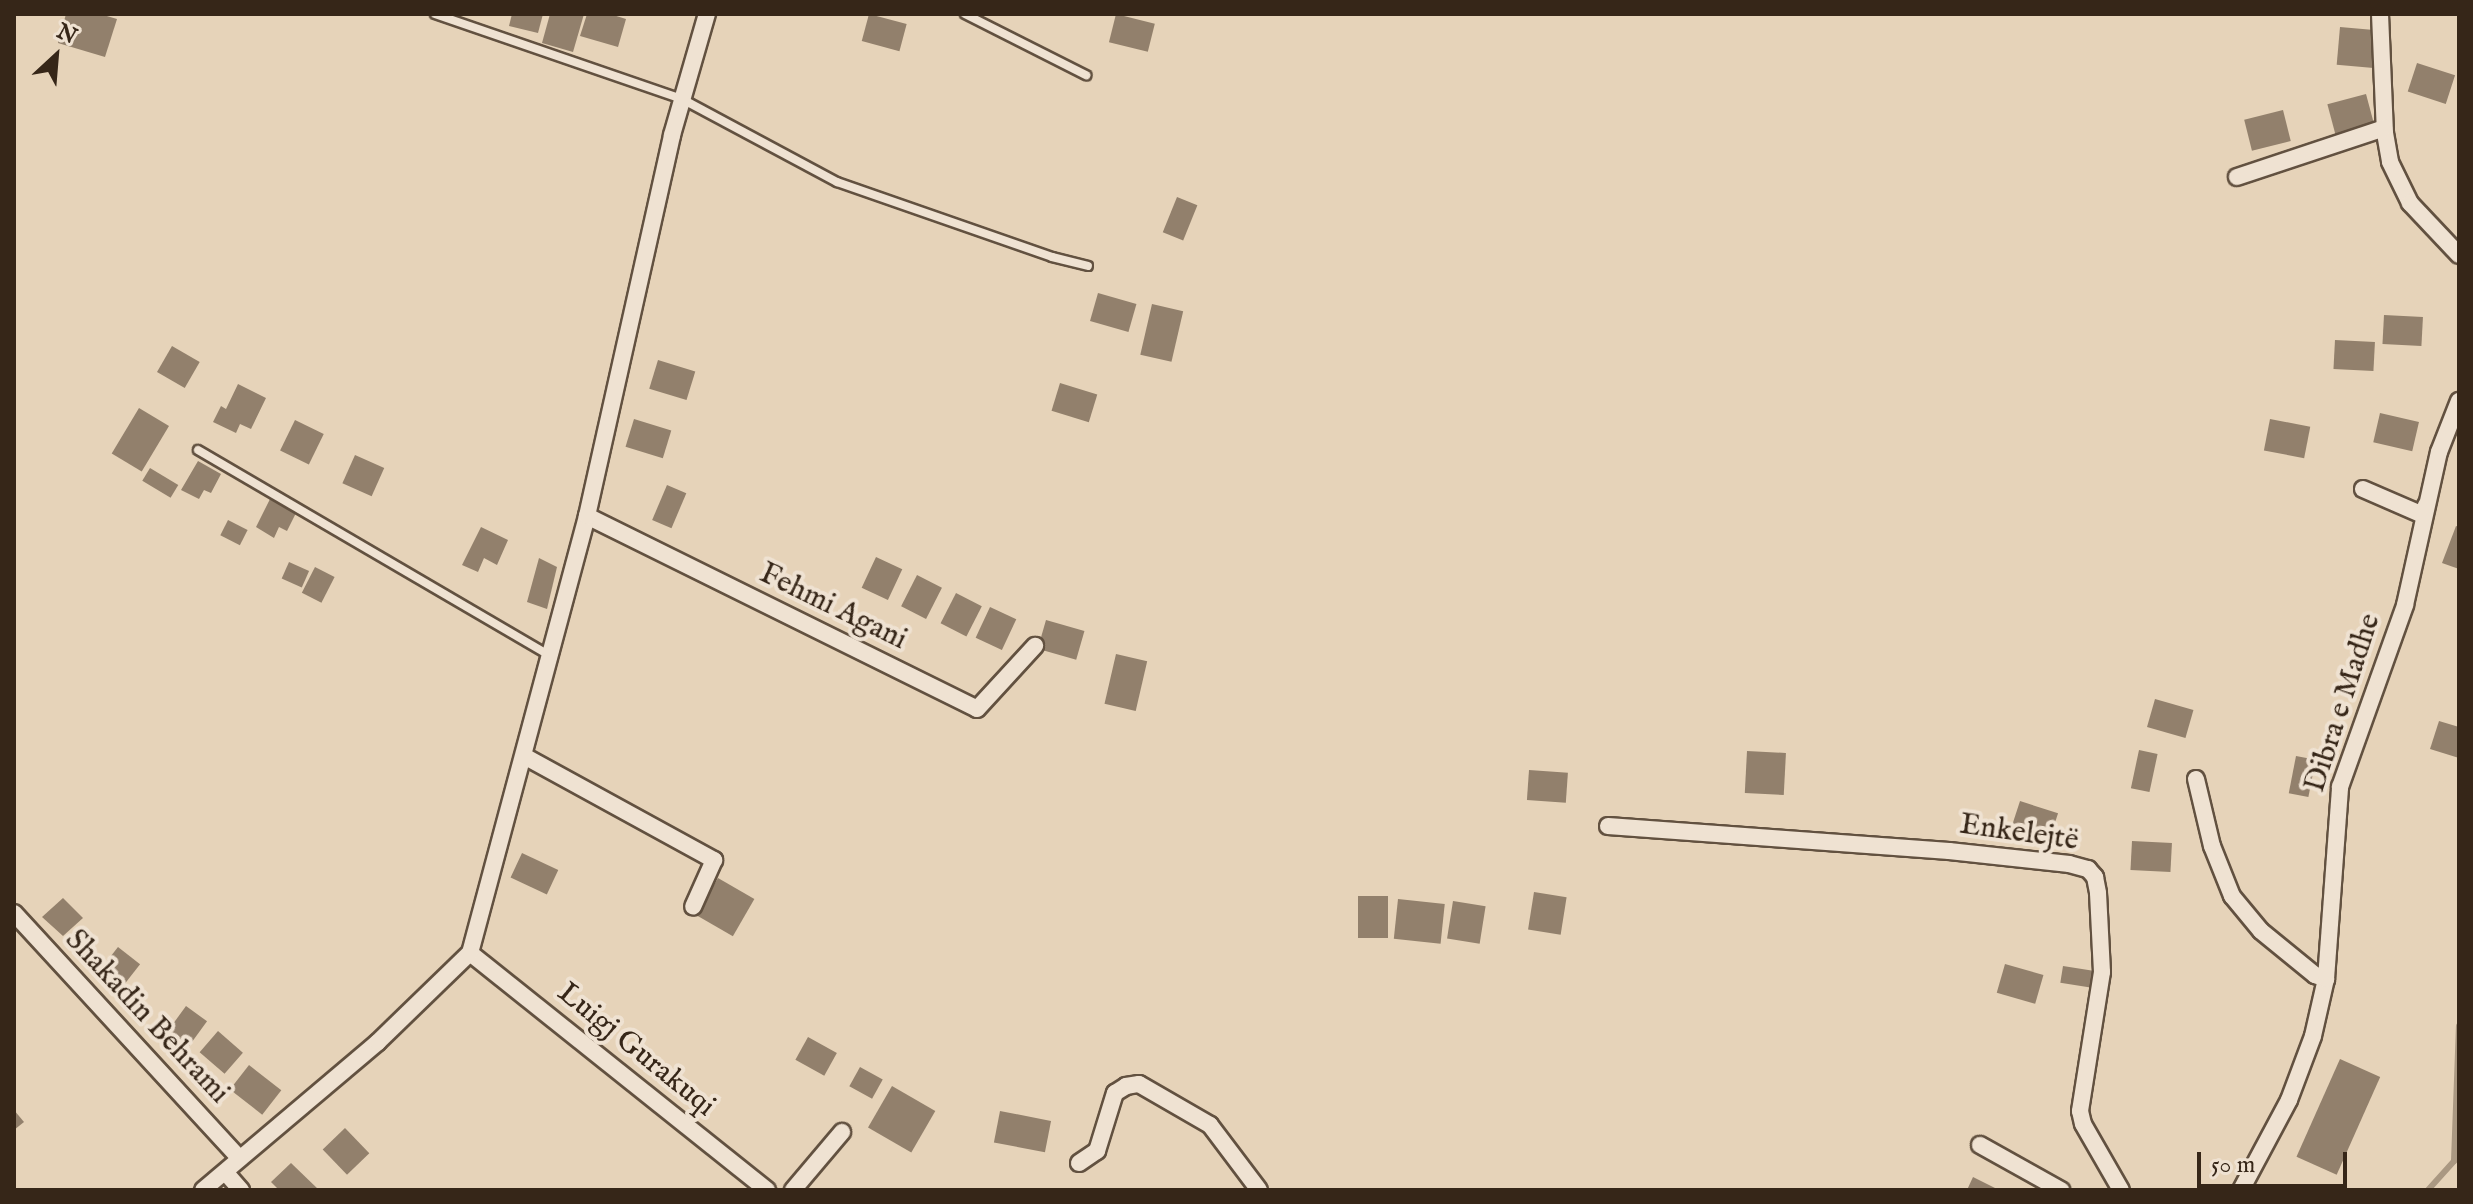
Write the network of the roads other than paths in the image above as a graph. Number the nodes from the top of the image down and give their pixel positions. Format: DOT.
graph roads {
  1 [pos="435,14"];
  2 [pos="707,14"];
  3 [pos="965,14"];
  4 [pos="2380,14"];
  5 [pos="1086,75"];
  6 [pos="682,99"];
  7 [pos="2384,128"];
  8 [pos="2237,177"];
  9 [pos="2459,255"];
  10 [pos="1088,266"];
  11 [pos="2457,410"];
  12 [pos="198,450"];
  13 [pos="2363,489"];
  14 [pos="2429,495"];
  15 [pos="587,516"];
  16 [pos="1035,646"];
  17 [pos="551,657"];
  18 [pos="524,756"];
  19 [pos="2196,779"];
  20 [pos="1608,826"];
  21 [pos="693,907"];
  22 [pos="14,913"];
  23 [pos="470,953"];
  24 [pos="2326,979"];
  25 [pos="842,1132"];
  26 [pos="1980,1145"];
  27 [pos="239,1158"];
  28 [pos="1079,1163"];
  29 [pos="226,1173"];
  30 [pos="203,1190"];
  31 [pos="241,1190"];
  32 [pos="767,1190"];
  33 [pos="793,1190"];
  34 [pos="1259,1190"];
  35 [pos="2061,1190"];
  36 [pos="2121,1190"];
  37 [pos="2241,1190"];
  1 -- 6 [label="lane"];
  2 -- 6 [label="street"];
  3 -- 5 [label="lane"];
  4 -- 7 [label="street"];
  6 -- 10 [label="lane"];
  6 -- 15 [label="street"];
  7 -- 8 [label="street"];
  7 -- 9 [label="street"];
  11 -- 14 [label="street, Dibra e Madhe"];
  12 -- 17 [label="lane"];
  13 -- 14 [label="street"];
  14 -- 24 [label="street, Dibra e Madhe"];
  15 -- 16 [label="street, Fehmi Agani"];
  15 -- 17 [label="street"];
  17 -- 18 [label="street"];
  18 -- 21 [label="street"];
  18 -- 23 [label="street"];
  19 -- 24 [label="street"];
  20 -- 36 [label="street, Enkelejtë"];
  22 -- 27 [label="street, Shakadin Behrami"];
  23 -- 27 [label="street"];
  23 -- 32 [label="street, Luigj Gurakuqi"];
  24 -- 37 [label="street, Dibra e Madhe"];
  25 -- 33 [label="street"];
  26 -- 35 [label="street"];
  27 -- 29 [label="street"];
  28 -- 34 [label="street"];
  29 -- 30 [label="street"];
  29 -- 31 [label="street"];
}
